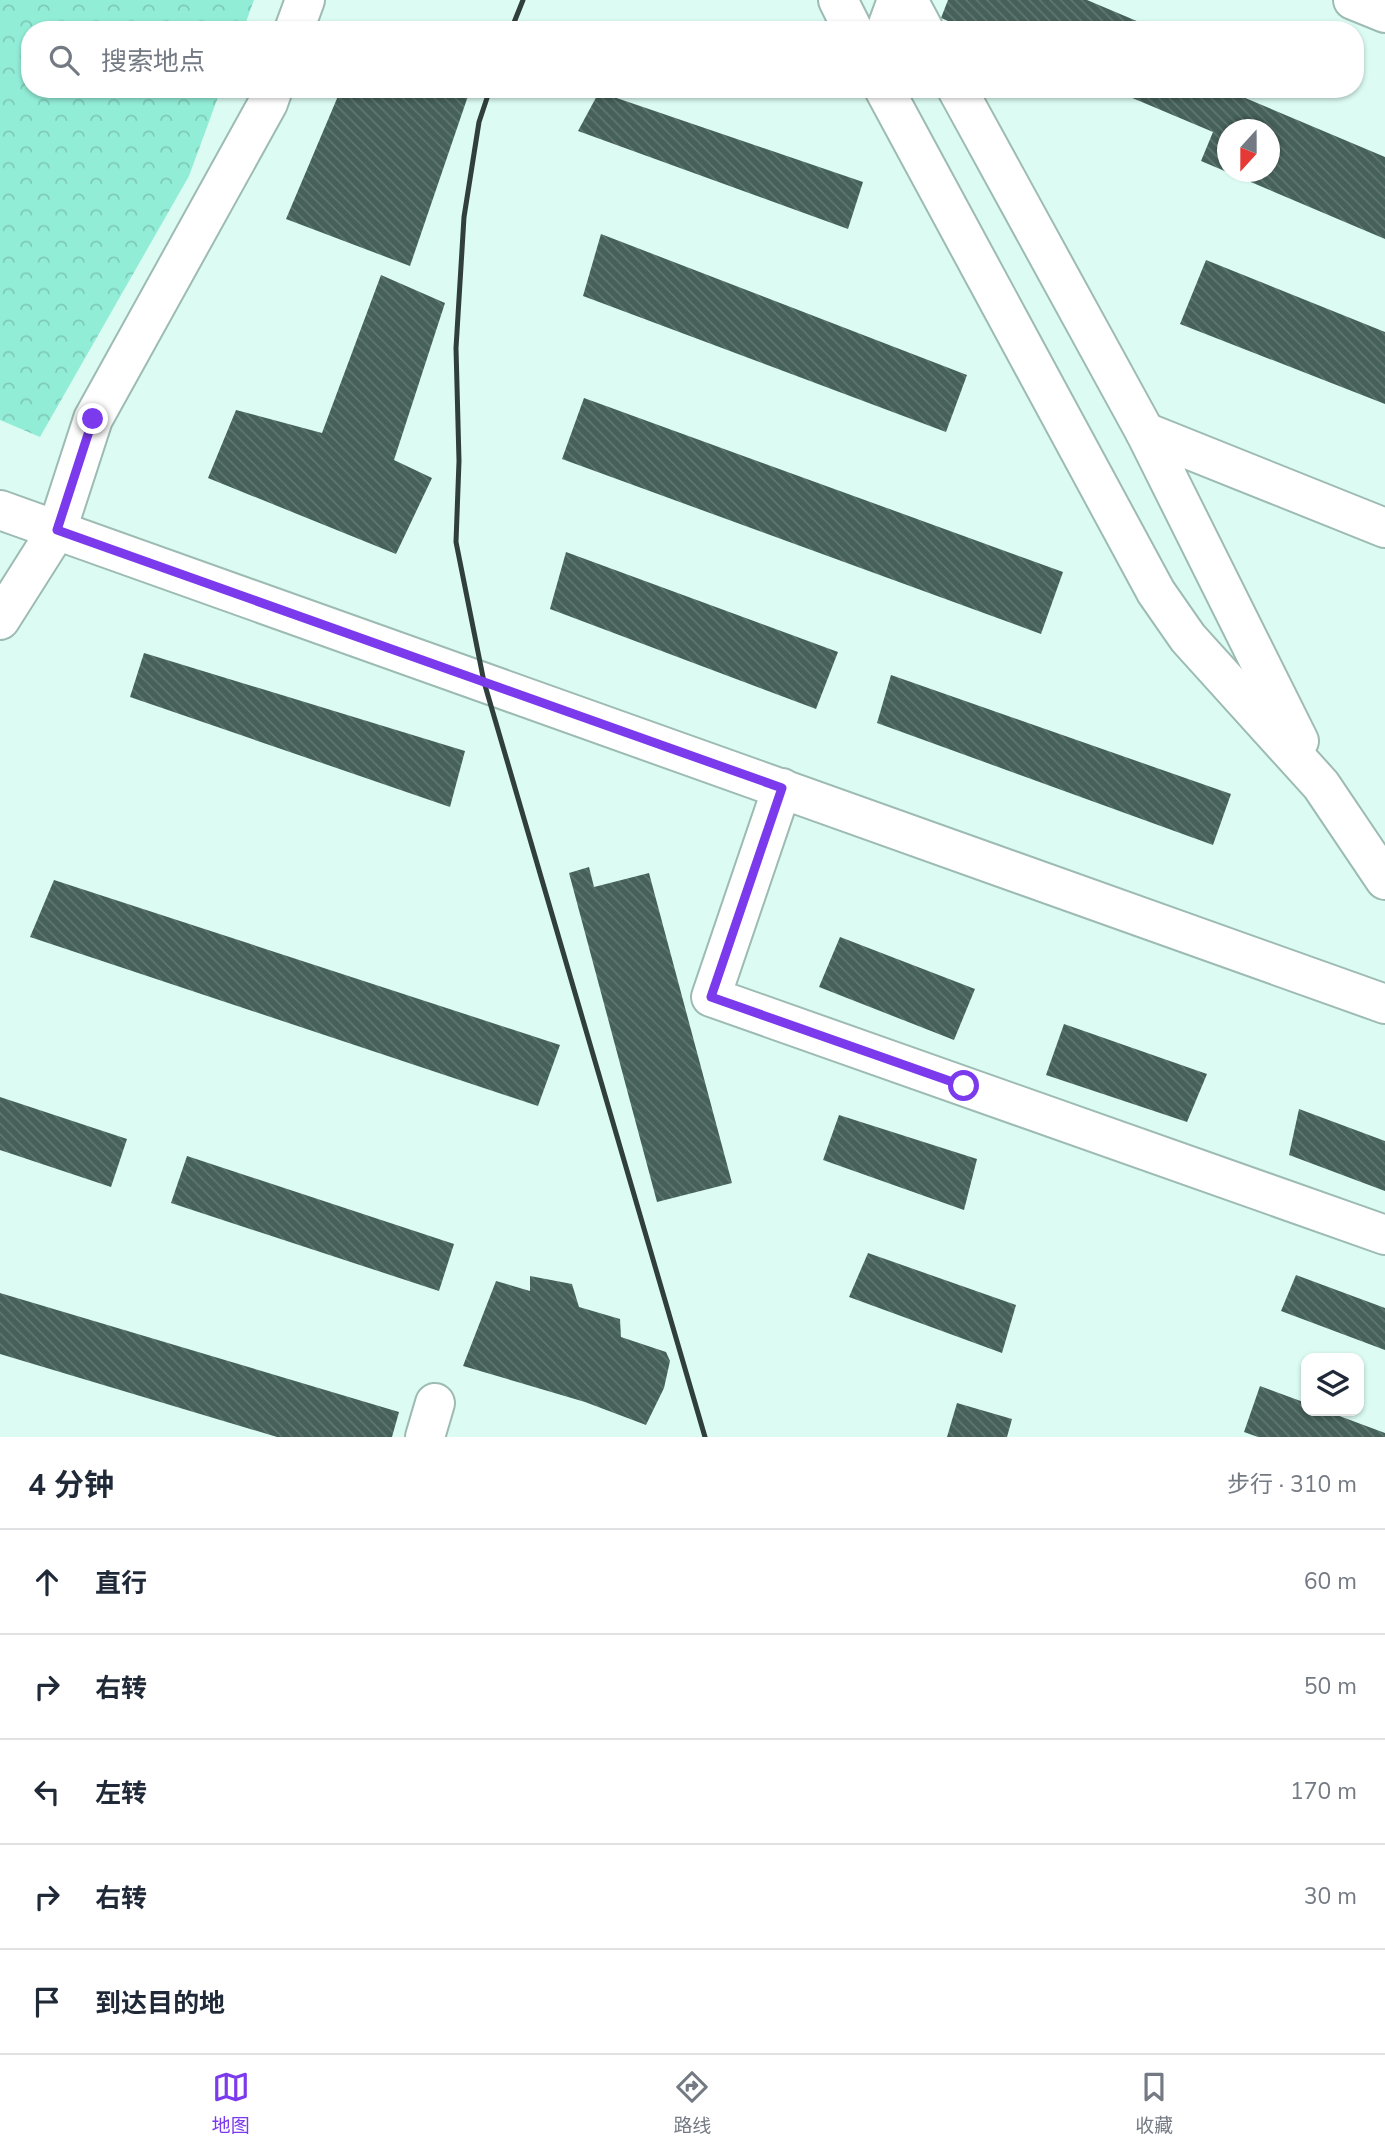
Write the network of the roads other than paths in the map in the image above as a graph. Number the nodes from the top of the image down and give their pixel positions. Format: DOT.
graph roads {
  1 [pos="305,0"];
  2 [pos="838,0"];
  3 [pos="897,0"];
  4 [pos="908,0"];
  5 [pos="1353,0"];
  6 [pos="1385,13"];
  7 [pos="298,21"];
  8 [pos="848,21"];
  9 [pos="889,21"];
  10 [pos="919,21"];
  11 [pos="270,98"];
  12 [pos="889,98"];
  13 [pos="962,98"];
  14 [pos="1145,432"];
  15 [pos="0,510"];
  16 [pos="1385,528"];
  17 [pos="57,530"];
  18 [pos="0,620"];
  19 [pos="1321,785"];
  20 [pos="782,788"];
  21 [pos="1385,880"];
  22 [pos="1385,1004"];
  23 [pos="1385,1235"];
  1 -- 7 [label="street"];
  2 -- 8 [label="street"];
  3 -- 9 [label="street"];
  4 -- 10 [label="street"];
  5 -- 6 [label="street"];
  11 -- 17 [label="street"];
  12 -- 19 [label="street"];
  13 -- 14 [label="street"];
  14 -- 16 [label="street"];
  14 -- 19 [label="street"];
  15 -- 17 [label="street"];
  17 -- 18 [label="street"];
  17 -- 20 [label="street"];
  19 -- 21 [label="street"];
  20 -- 22 [label="street"];
  20 -- 23 [label="street"];
}
